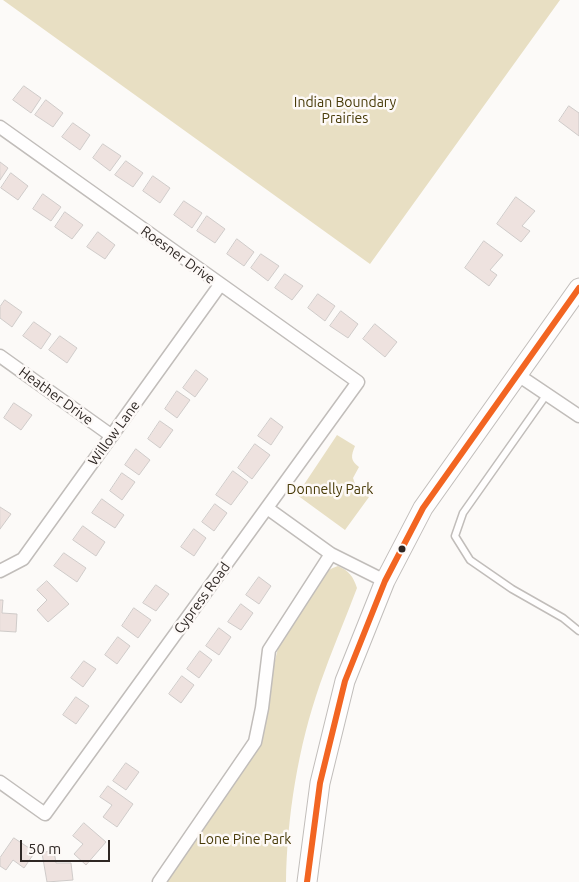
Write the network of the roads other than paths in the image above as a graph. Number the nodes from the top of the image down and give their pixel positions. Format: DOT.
graph roads {
  1 [pos="0,127"];
  2 [pos="220,285"];
  3 [pos="579,288"];
  4 [pos="0,356"];
  5 [pos="518,375"];
  6 [pos="358,382"];
  7 [pos="547,394"];
  8 [pos="579,416"];
  9 [pos="112,436"];
  10 [pos="267,508"];
  11 [pos="331,554"];
  12 [pos="0,571"];
  13 [pos="385,581"];
  14 [pos="579,631"];
  15 [pos="0,782"];
  16 [pos="159,882"];
  17 [pos="307,882"];
  1 -- 2 [label="street, Roesner Drive"];
  2 -- 6 [label="street, Roesner Drive"];
  2 -- 9 [label="street, Willow Lane"];
  3 -- 5 [label="main road"];
  4 -- 9 [label="street, Heather Drive"];
  5 -- 7 [label="street"];
  5 -- 13 [label="main road"];
  6 -- 10 [label="street, Cypress Road"];
  7 -- 8 [label="street"];
  7 -- 14 [label="lane"];
  9 -- 12 [label="street, Willow Lane"];
  10 -- 11 [label="street"];
  10 -- 15 [label="street, Cypress Road"];
  11 -- 13 [label="street"];
  11 -- 16 [label="street"];
  13 -- 17 [label="main road"];
}
